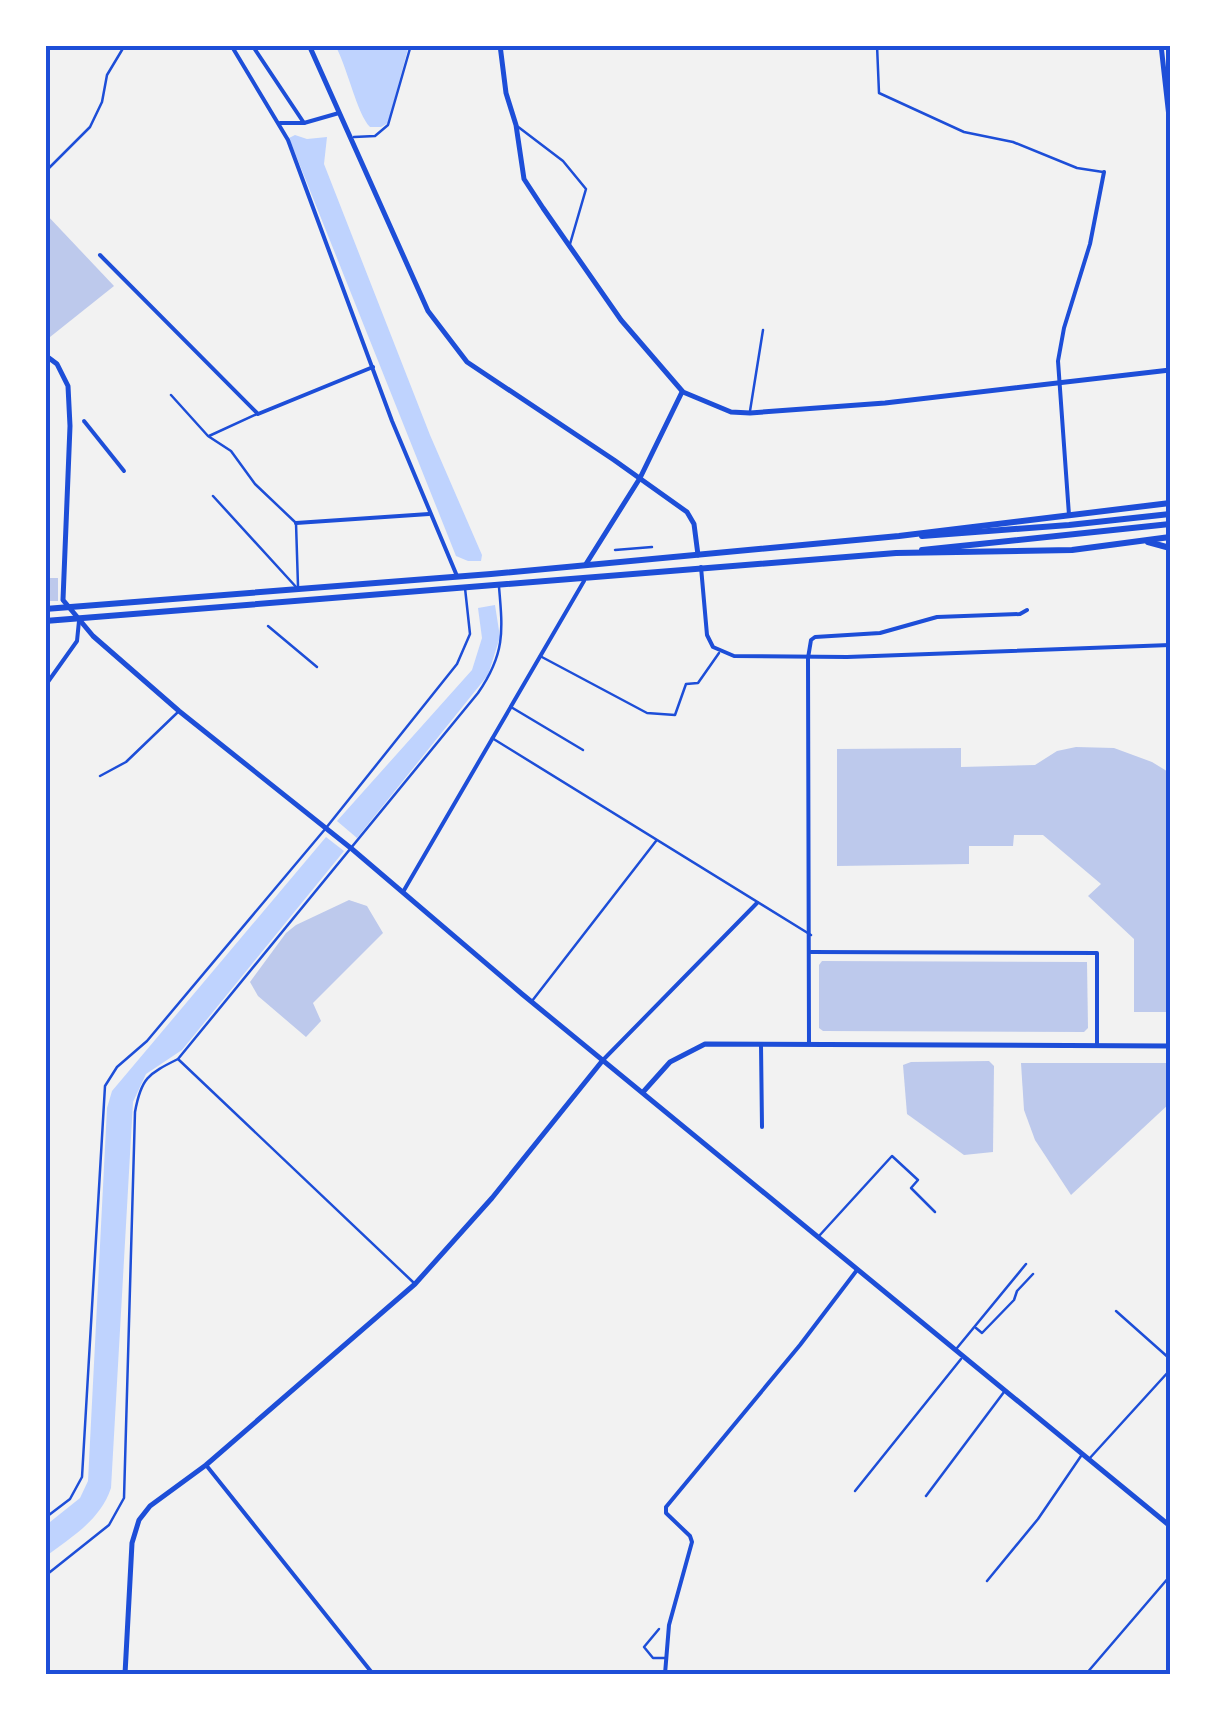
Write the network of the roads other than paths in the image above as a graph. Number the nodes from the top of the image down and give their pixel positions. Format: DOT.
graph roads {
  1 [pos="126,45"];
  2 [pos="230,45"];
  3 [pos="252,45"];
  4 [pos="309,45"];
  5 [pos="411,45"];
  6 [pos="500,45"];
  7 [pos="877,45"];
  8 [pos="1161,45"];
  9 [pos="341,113"];
  10 [pos="304,123"];
  11 [pos="280,124"];
  12 [pos="516,125"];
  13 [pos="1170,126"];
  14 [pos="352,137"];
  15 [pos="45,172"];
  16 [pos="1104,172"];
  17 [pos="570,245"];
  18 [pos="100,255"];
  19 [pos="763,330"];
  20 [pos="45,354"];
  21 [pos="373,367"];
  22 [pos="1170,370"];
  23 [pos="1060,382"];
  24 [pos="682,392"];
  25 [pos="171,395"];
  26 [pos="750,413"];
  27 [pos="258,414"];
  28 [pos="84,420"];
  29 [pos="208,436"];
  30 [pos="124,471"];
  31 [pos="640,478"];
  32 [pos="213,496"];
  33 [pos="1170,503"];
  34 [pos="1123,509"];
  35 [pos="430,514"];
  36 [pos="1170,514"];
  37 [pos="1069,515"];
  38 [pos="296,523"];
  39 [pos="1170,524"];
  40 [pos="898,536"];
  41 [pos="1170,537"];
  42 [pos="1142,540"];
  43 [pos="1132,542"];
  44 [pos="1170,548"];
  45 [pos="896,554"];
  46 [pos="698,555"];
  47 [pos="586,564"];
  48 [pos="701,568"];
  49 [pos="457,576"];
  50 [pos="586,577"];
  51 [pos="498,583"];
  52 [pos="465,586"];
  53 [pos="298,589"];
  54 [pos="45,608"];
  55 [pos="67,608"];
  56 [pos="1027,610"];
  57 [pos="79,618"];
  58 [pos="45,621"];
  59 [pos="268,626"];
  60 [pos="1170,645"];
  61 [pos="720,652"];
  62 [pos="540,656"];
  63 [pos="808,658"];
  64 [pos="316,666"];
  65 [pos="45,686"];
  66 [pos="510,706"];
  67 [pos="179,711"];
  68 [pos="491,737"];
  69 [pos="583,750"];
  70 [pos="100,776"];
  71 [pos="328,829"];
  72 [pos="657,840"];
  73 [pos="352,849"];
  74 [pos="403,892"];
  75 [pos="757,903"];
  76 [pos="810,935"];
  77 [pos="810,952"];
  78 [pos="532,1001"];
  79 [pos="762,1044"];
  80 [pos="809,1044"];
  81 [pos="1097,1046"];
  82 [pos="1170,1046"];
  83 [pos="178,1058"];
  84 [pos="604,1060"];
  85 [pos="644,1091"];
  86 [pos="762,1128"];
  87 [pos="935,1212"];
  88 [pos="818,1237"];
  89 [pos="1026,1264"];
  90 [pos="857,1270"];
  91 [pos="1033,1274"];
  92 [pos="415,1284"];
  93 [pos="1116,1311"];
  94 [pos="974,1327"];
  95 [pos="956,1349"];
  96 [pos="963,1357"];
  97 [pos="1170,1359"];
  98 [pos="1170,1370"];
  99 [pos="1005,1391"];
  100 [pos="1085,1457"];
  101 [pos="206,1465"];
  102 [pos="855,1491"];
  103 [pos="926,1496"];
  104 [pos="45,1518"];
  105 [pos="1170,1526"];
  106 [pos="45,1576"];
  107 [pos="1170,1576"];
  108 [pos="988,1581"];
  109 [pos="659,1629"];
  110 [pos="666,1658"];
  111 [pos="125,1674"];
  112 [pos="373,1674"];
  113 [pos="666,1674"];
  114 [pos="1086,1674"];
  1 -- 15 [label="lane"];
  2 -- 11 [label="street"];
  3 -- 10 [label="street"];
  4 -- 9 [label="street"];
  5 -- 14 [label="lane"];
  6 -- 12 [label="street"];
  7 -- 16 [label="lane"];
  8 -- 13 [label="street"];
  9 -- 10 [label="street"];
  9 -- 14 [label="street"];
  10 -- 11 [label="street"];
  11 -- 21 [label="street"];
  12 -- 17 [label="street"];
  12 -- 17 [label="lane"];
  14 -- 31 [label="street"];
  16 -- 23 [label="street"];
  17 -- 24 [label="street"];
  18 -- 27 [label="street"];
  19 -- 26 [label="lane"];
  20 -- 55 [label="street"];
  21 -- 27 [label="street"];
  21 -- 35 [label="street"];
  22 -- 23 [label="street"];
  23 -- 26 [label="street"];
  23 -- 37 [label="street"];
  24 -- 26 [label="street"];
  24 -- 31 [label="street"];
  25 -- 29 [label="lane"];
  27 -- 29 [label="lane"];
  28 -- 30 [label="street"];
  29 -- 38 [label="lane"];
  31 -- 46 [label="street"];
  31 -- 47 [label="street"];
  32 -- 53 [label="lane"];
  33 -- 34 [label="highway"];
  34 -- 37 [label="highway"];
  34 -- 43 [label="highway"];
  35 -- 38 [label="street"];
  35 -- 49 [label="street"];
  36 -- 40 [label="highway"];
  37 -- 40 [label="highway"];
  38 -- 53 [label="lane"];
  39 -- 45 [label="highway"];
  40 -- 46 [label="highway"];
  41 -- 42 [label="highway"];
  42 -- 43 [label="highway"];
  42 -- 44 [label="highway"];
  43 -- 45 [label="highway"];
  45 -- 48 [label="highway"];
  46 -- 47 [label="highway"];
  47 -- 49 [label="highway"];
  48 -- 50 [label="highway"];
  48 -- 61 [label="street"];
  49 -- 53 [label="highway"];
  50 -- 51 [label="highway"];
  50 -- 62 [label="street"];
  51 -- 52 [label="highway"];
  51 -- 73 [label="lane"];
  52 -- 57 [label="highway"];
  52 -- 71 [label="lane"];
  53 -- 55 [label="highway"];
  54 -- 55 [label="highway"];
  55 -- 57 [label="street"];
  56 -- 63 [label="street"];
  57 -- 58 [label="highway"];
  57 -- 65 [label="street"];
  57 -- 67 [label="street"];
  59 -- 64 [label="lane"];
  60 -- 63 [label="street"];
  61 -- 62 [label="lane"];
  61 -- 63 [label="street"];
  62 -- 66 [label="street"];
  63 -- 76 [label="street"];
  66 -- 68 [label="street"];
  66 -- 69 [label="lane"];
  67 -- 70 [label="lane"];
  67 -- 71 [label="street"];
  68 -- 72 [label="lane"];
  68 -- 74 [label="street"];
  71 -- 73 [label="street"];
  71 -- 104 [label="lane"];
  72 -- 75 [label="lane"];
  72 -- 78 [label="lane"];
  73 -- 74 [label="street"];
  73 -- 83 [label="lane"];
  74 -- 78 [label="street"];
  75 -- 76 [label="lane"];
  75 -- 84 [label="street"];
  76 -- 77 [label="street"];
  77 -- 80 [label="street"];
  77 -- 81 [label="street"];
  78 -- 84 [label="street"];
  79 -- 80 [label="street"];
  79 -- 85 [label="street"];
  79 -- 86 [label="street"];
  80 -- 81 [label="street"];
  81 -- 82 [label="street"];
  83 -- 92 [label="lane"];
  83 -- 106 [label="lane"];
  84 -- 85 [label="street"];
  84 -- 92 [label="street"];
  85 -- 88 [label="street"];
  87 -- 88 [label="lane"];
  88 -- 90 [label="street"];
  89 -- 94 [label="lane"];
  90 -- 95 [label="street"];
  90 -- 110 [label="street"];
  91 -- 94 [label="lane"];
  92 -- 101 [label="street"];
  93 -- 97 [label="lane"];
  94 -- 95 [label="lane"];
  95 -- 96 [label="street"];
  96 -- 99 [label="street"];
  96 -- 102 [label="lane"];
  98 -- 100 [label="lane"];
  99 -- 100 [label="street"];
  99 -- 103 [label="lane"];
  100 -- 105 [label="street"];
  100 -- 108 [label="lane"];
  101 -- 111 [label="street"];
  101 -- 112 [label="street"];
  107 -- 114 [label="lane"];
  109 -- 110 [label="lane"];
  110 -- 113 [label="street"];
}
